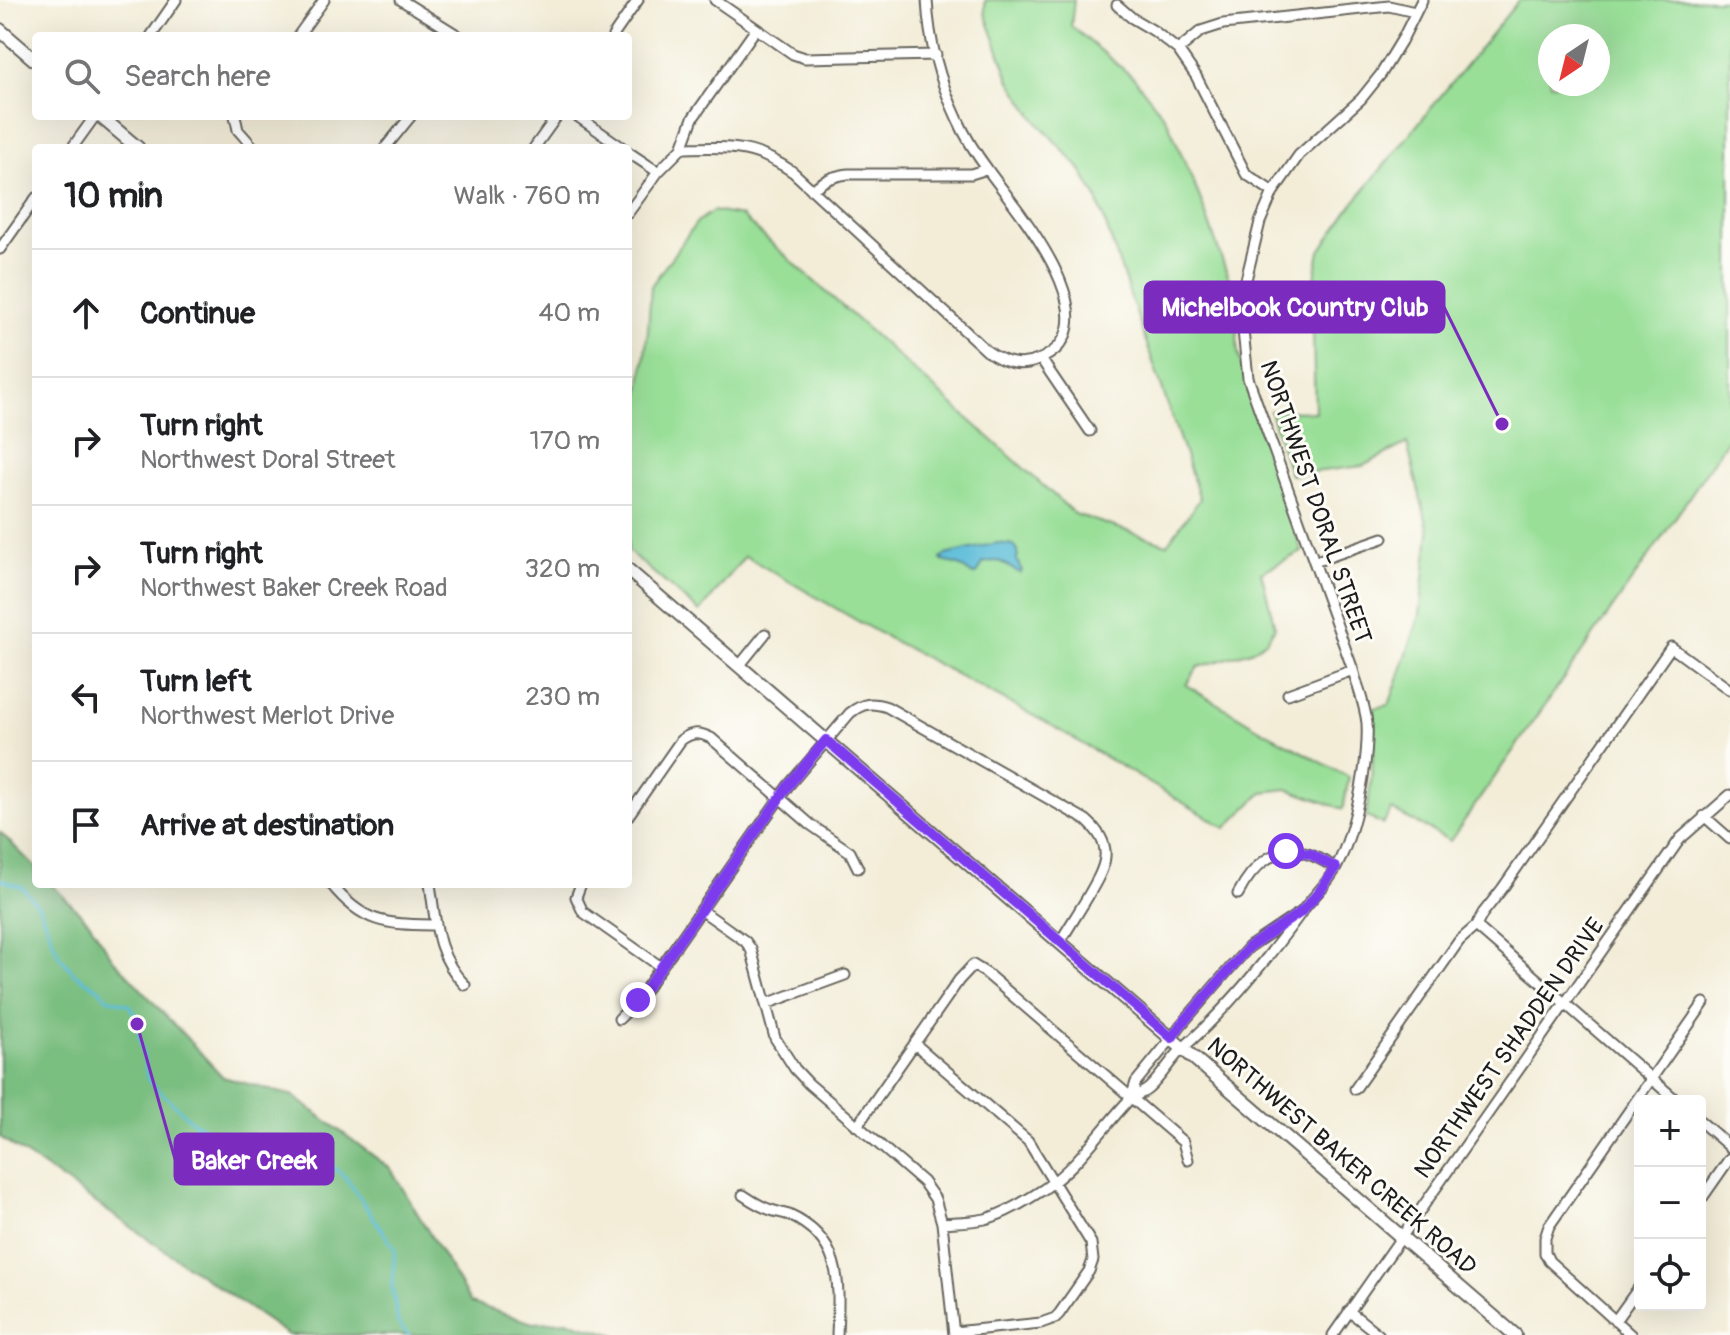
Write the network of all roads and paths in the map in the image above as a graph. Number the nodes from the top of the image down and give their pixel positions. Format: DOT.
graph roads {
  1 [pos="324,0"];
  2 [pos="401,0"];
  3 [pos="638,0"];
  4 [pos="715,0"];
  5 [pos="927,0"];
  6 [pos="1422,0"];
  7 [pos="170,2"];
  8 [pos="1117,5"];
  9 [pos="1415,12"];
  10 [pos="756,29"];
  11 [pos="0,30"];
  12 [pos="153,32"];
  13 [pos="301,32"];
  14 [pos="453,32"];
  15 [pos="616,32"];
  16 [pos="1178,50"];
  17 [pos="936,55"];
  18 [pos="32,58"];
  19 [pos="95,120"];
  20 [pos="103,120"];
  21 [pos="236,120"];
  22 [pos="408,120"];
  23 [pos="554,120"];
  24 [pos="583,120"];
  25 [pos="75,144"];
  26 [pos="133,144"];
  27 [pos="250,144"];
  28 [pos="388,144"];
  29 [pos="537,144"];
  30 [pos="617,144"];
  31 [pos="682,148"];
  32 [pos="632,155"];
  33 [pos="987,169"];
  34 [pos="658,172"];
  35 [pos="812,190"];
  36 [pos="1273,192"];
  37 [pos="632,208"];
  38 [pos="32,213"];
  39 [pos="0,249"];
  40 [pos="1041,359"];
  41 [pos="1090,431"];
  42 [pos="1383,538"];
  43 [pos="1314,562"];
  44 [pos="632,573"];
  45 [pos="765,634"];
  46 [pos="740,665"];
  47 [pos="1353,670"];
  48 [pos="1730,690"];
  49 [pos="1288,694"];
  50 [pos="826,740"];
  51 [pos="1730,795"];
  52 [pos="780,797"];
  53 [pos="632,810"];
  54 [pos="1704,816"];
  55 [pos="1730,839"];
  56 [pos="858,868"];
  57 [pos="1336,868"];
  58 [pos="334,888"];
  59 [pos="431,888"];
  60 [pos="579,888"];
  61 [pos="1238,894"];
  62 [pos="701,910"];
  63 [pos="1301,912"];
  64 [pos="436,925"];
  65 [pos="1476,926"];
  66 [pos="1060,942"];
  67 [pos="661,967"];
  68 [pos="845,975"];
  69 [pos="465,985"];
  70 [pos="1704,1003"];
  71 [pos="766,1004"];
  72 [pos="1565,1004"];
  73 [pos="619,1019"];
  74 [pos="1172,1038"];
  75 [pos="915,1044"];
  76 [pos="1183,1047"];
  77 [pos="1652,1079"];
  78 [pos="1355,1089"];
  79 [pos="1670,1095"];
  80 [pos="1131,1098"];
  81 [pos="857,1126"];
  82 [pos="1706,1126"];
  83 [pos="1730,1147"];
  84 [pos="1730,1158"];
  85 [pos="1188,1160"];
  86 [pos="1054,1182"];
  87 [pos="1706,1192"];
  88 [pos="743,1195"];
  89 [pos="942,1223"];
  90 [pos="1402,1237"];
  91 [pos="1634,1294"];
  92 [pos="1349,1311"];
  93 [pos="1615,1321"];
  94 [pos="954,1334"];
  95 [pos="837,1335"];
  96 [pos="1333,1335"];
  97 [pos="1379,1335"];
  98 [pos="1515,1335"];
  99 [pos="1631,1335"];
  1 -- 13 [label="street"];
  2 -- 14 [label="street"];
  3 -- 15 [label="street"];
  4 -- 10 [label="street"];
  5 -- 17 [label="street"];
  6 -- 9 [label="street, NORTHWEST DORAL STREET"];
  7 -- 12 [label="street"];
  8 -- 16 [label="street"];
  9 -- 16 [label="street"];
  9 -- 36 [label="street, NORTHWEST DORAL STREET"];
  10 -- 17 [label="street"];
  10 -- 31 [label="street"];
  11 -- 18 [label="main road"];
  16 -- 36 [label="street"];
  17 -- 33 [label="street"];
  19 -- 25 [label="street"];
  20 -- 26 [label="main road"];
  21 -- 27 [label="street"];
  22 -- 28 [label="street"];
  23 -- 29 [label="street"];
  24 -- 30 [label="street"];
  31 -- 34 [label="street"];
  31 -- 35 [label="street"];
  32 -- 34 [label="street"];
  33 -- 35 [label="street"];
  33 -- 40 [label="street"];
  34 -- 37 [label="street"];
  35 -- 40 [label="street"];
  36 -- 43 [label="street, NORTHWEST DORAL STREET"];
  38 -- 39 [label="street"];
  40 -- 41 [label="street"];
  42 -- 43 [label="street"];
  43 -- 47 [label="street, NORTHWEST DORAL STREET"];
  44 -- 46 [label="main road, NORTHWEST BAKER CREEK ROAD"];
  45 -- 46 [label="street"];
  46 -- 50 [label="main road, NORTHWEST BAKER CREEK ROAD"];
  47 -- 49 [label="street"];
  47 -- 57 [label="street, NORTHWEST DORAL STREET"];
  48 -- 65 [label="street"];
  50 -- 52 [label="street"];
  50 -- 66 [label="main road, NORTHWEST BAKER CREEK ROAD"];
  50 -- 66 [label="street"];
  51 -- 54 [label="street, NORTHWEST SHADDEN DRIVE"];
  52 -- 53 [label="street"];
  52 -- 56 [label="street"];
  52 -- 62 [label="street"];
  54 -- 55 [label="street"];
  54 -- 72 [label="street, NORTHWEST SHADDEN DRIVE"];
  57 -- 61 [label="street"];
  57 -- 63 [label="street, NORTHWEST DORAL STREET"];
  58 -- 64 [label="street"];
  59 -- 64 [label="street"];
  60 -- 67 [label="street"];
  62 -- 67 [label="street"];
  62 -- 71 [label="street"];
  63 -- 74 [label="street, NORTHWEST DORAL STREET"];
  63 -- 76 [label="street, NORTHWEST DORAL STREET"];
  64 -- 69 [label="street"];
  65 -- 72 [label="street"];
  65 -- 78 [label="street"];
  66 -- 74 [label="main road, NORTHWEST BAKER CREEK ROAD"];
  67 -- 73 [label="street"];
  68 -- 71 [label="street"];
  70 -- 77 [label="street"];
  71 -- 81 [label="street"];
  72 -- 77 [label="street"];
  72 -- 90 [label="street, NORTHWEST SHADDEN DRIVE"];
  74 -- 76 [label="main road, NORTHWEST BAKER CREEK ROAD"];
  74 -- 80 [label="street, NORTHWEST DORAL STREET"];
  75 -- 80 [label="street"];
  75 -- 81 [label="street"];
  75 -- 86 [label="street"];
  76 -- 80 [label="street, NORTHWEST DORAL STREET"];
  76 -- 90 [label="main road, NORTHWEST BAKER CREEK ROAD"];
  77 -- 79 [label="street"];
  77 -- 93 [label="street"];
  80 -- 85 [label="street"];
  80 -- 86 [label="street"];
  81 -- 89 [label="street"];
  82 -- 83 [label="street"];
  84 -- 87 [label="street"];
  86 -- 89 [label="street"];
  86 -- 94 [label="street"];
  88 -- 95 [label="street"];
  89 -- 94 [label="street"];
  90 -- 92 [label="street, NORTHWEST SHADDEN DRIVE"];
  90 -- 98 [label="main road, NORTHWEST BAKER CREEK ROAD"];
  91 -- 93 [label="street"];
  92 -- 96 [label="street, NORTHWEST SHADDEN DRIVE"];
  92 -- 97 [label="street"];
  93 -- 99 [label="street"];
}
